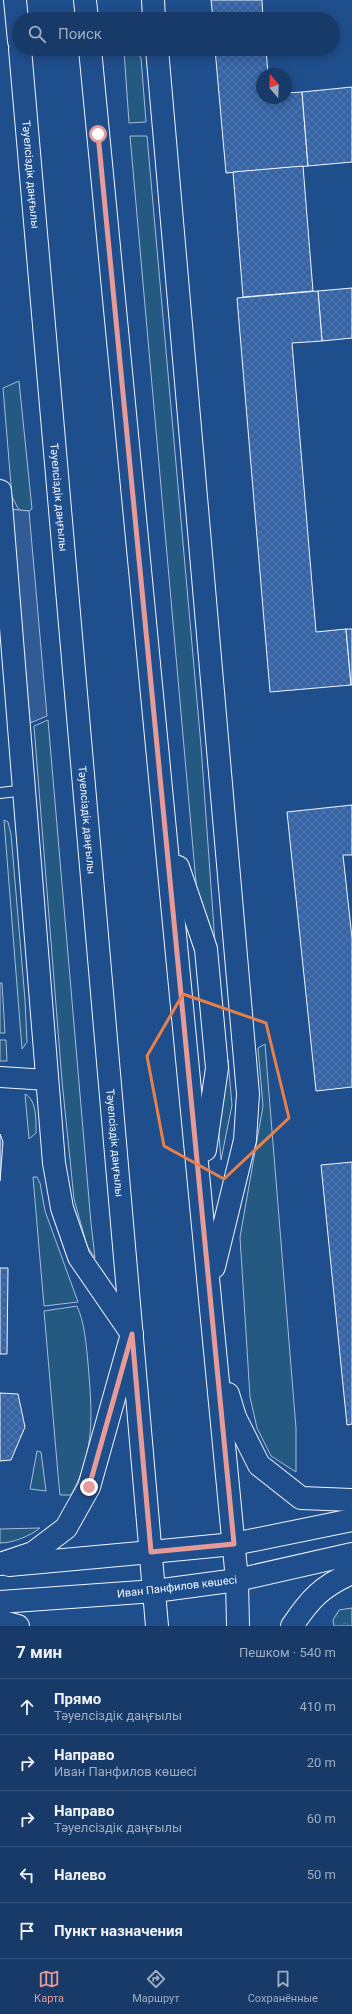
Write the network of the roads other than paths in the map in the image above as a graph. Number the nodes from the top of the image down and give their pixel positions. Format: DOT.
graph roads {
  1 [pos="15,0"];
  2 [pos="85,0"];
  3 [pos="153,0"];
  4 [pos="16,12"];
  5 [pos="86,12"];
  6 [pos="154,12"];
  7 [pos="21,56"];
  8 [pos="91,56"];
  9 [pos="158,56"];
  10 [pos="0,491"];
  11 [pos="1,519"];
  12 [pos="25,790"];
  13 [pos="0,793"];
  14 [pos="166,834"];
  15 [pos="0,1077"];
  16 [pos="48,1080"];
  17 [pos="200,1185"];
  18 [pos="209,1284"];
  19 [pos="132,1334"];
  20 [pos="216,1356"];
  21 [pos="352,1500"];
  22 [pos="352,1520"];
  23 [pos="234,1544"];
  24 [pos="151,1552"];
  25 [pos="352,1554"];
  26 [pos="0,1565"];
  27 [pos="352,1574"];
  28 [pos="237,1580"];
  29 [pos="155,1591"];
  30 [pos="0,1602"];
  31 [pos="0,1621"];
  32 [pos="18,1626"];
  33 [pos="157,1626"];
  34 [pos="238,1626"];
  35 [pos="292,1626"];
  1 -- 4 [label="main road"];
  2 -- 5 [label="main road"];
  3 -- 6 [label="main road"];
  7 -- 19 [label="main road, Тәуелсіздік даңғылы"];
  8 -- 14 [label="main road"];
  9 -- 18 [label="main road"];
  10 -- 11 [label="main road"];
  11 -- 12 [label="main road"];
  12 -- 13 [label="lane"];
  12 -- 16 [label="main road"];
  14 -- 17 [label="main road"];
  14 -- 17 [label="main road"];
  15 -- 16 [label="street"];
  16 -- 19 [label="main road"];
  17 -- 18 [label="main road"];
  18 -- 20 [label="main road"];
  19 -- 24 [label="main road, Тәуелсіздік даңғылы"];
  19 -- 26 [label="main road"];
  20 -- 21 [label="main road"];
  20 -- 23 [label="main road"];
  22 -- 23 [label="main road"];
  23 -- 24 [label="main road"];
  23 -- 28 [label="main road"];
  24 -- 26 [label="main road"];
  24 -- 29 [label="main road, Тәуелсіздік даңғылы"];
  25 -- 28 [label="main road, Иван Панфилов көшесі"];
  27 -- 35 [label="main road"];
  28 -- 29 [label="main road, Иван Панфилов көшесі"];
  28 -- 34 [label="main road"];
  29 -- 30 [label="main road, Иван Панфилов көшесі"];
  29 -- 33 [label="main road, Тәуелсіздік даңғылы"];
  31 -- 32 [label="main road"];
}
